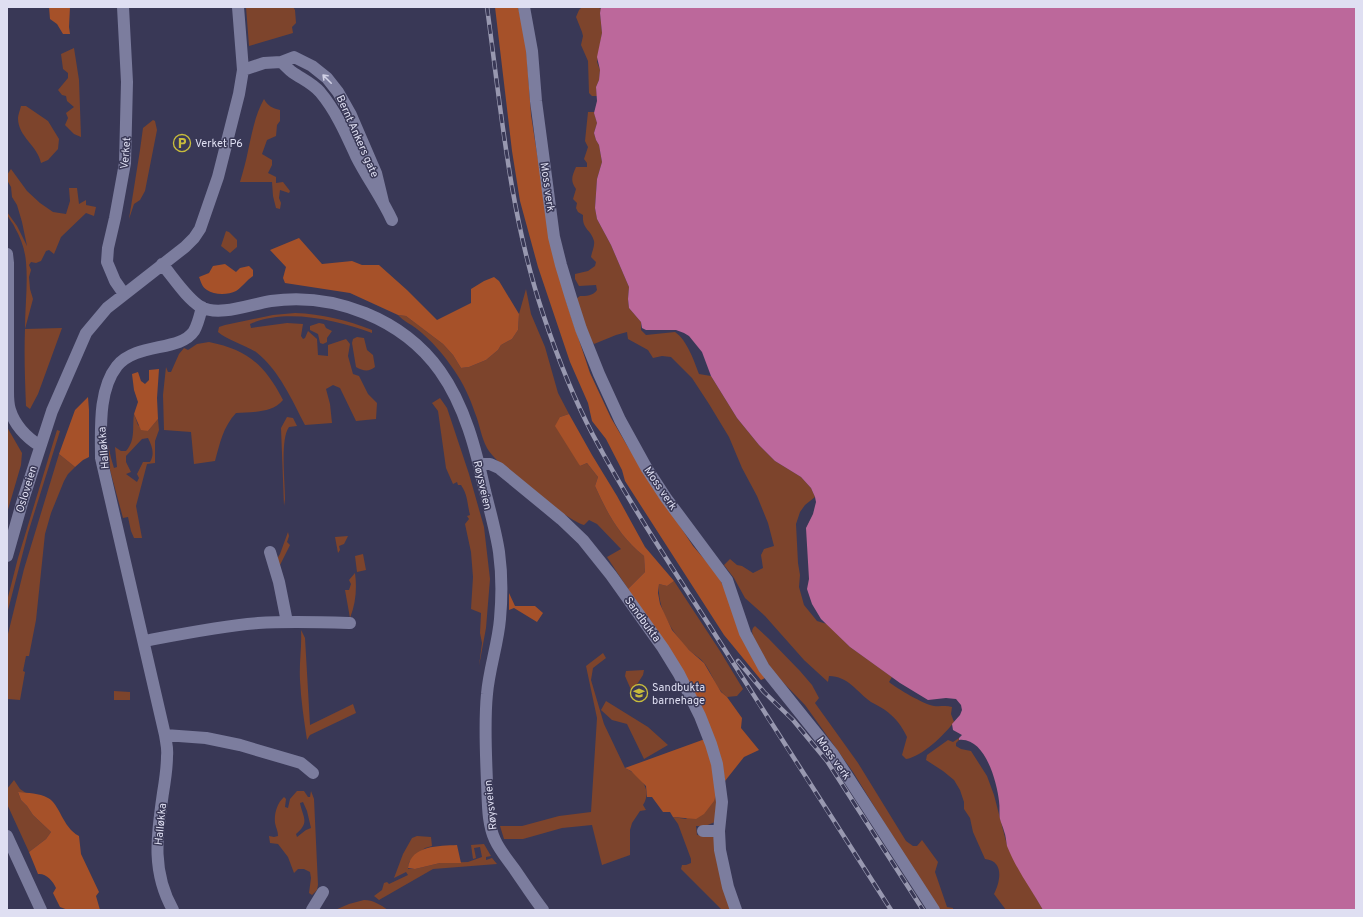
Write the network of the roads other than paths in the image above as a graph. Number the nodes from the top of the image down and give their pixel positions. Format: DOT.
graph roads {
  1 [pos="123,7"];
  2 [pos="238,7"];
  3 [pos="524,7"];
  4 [pos="242,70"];
  5 [pos="392,220"];
  6 [pos="7,254"];
  7 [pos="162,264"];
  8 [pos="124,294"];
  9 [pos="202,308"];
  10 [pos="40,446"];
  11 [pos="479,464"];
  12 [pos="270,552"];
  13 [pos="7,556"];
  14 [pos="287,622"];
  15 [pos="350,623"];
  16 [pos="144,641"];
  17 [pos="165,735"];
  18 [pos="313,773"];
  19 [pos="702,831"];
  20 [pos="719,831"];
  21 [pos="7,836"];
  22 [pos="323,892"];
  23 [pos="41,910"];
  24 [pos="173,910"];
  25 [pos="312,910"];
  26 [pos="543,910"];
  27 [pos="736,910"];
  28 [pos="934,910"];
  1 -- 8 [label="street, Verket"];
  2 -- 4 [label="street"];
  3 -- 28 [label="street, Moss verk"];
  4 -- 5 [label="street, Bernt Ankers gate"];
  4 -- 7 [label="street"];
  6 -- 10 [label="street"];
  7 -- 8 [label="street"];
  7 -- 9 [label="street"];
  8 -- 10 [label="street"];
  9 -- 11 [label="street, Røysveien"];
  9 -- 16 [label="street, Halløkka"];
  10 -- 13 [label="street, Osloveien"];
  11 -- 20 [label="street, Sandbukta"];
  11 -- 26 [label="street, Røysveien"];
  12 -- 14 [label="street"];
  14 -- 15 [label="street"];
  14 -- 16 [label="street"];
  16 -- 17 [label="street, Halløkka"];
  17 -- 18 [label="street"];
  17 -- 24 [label="street, Halløkka"];
  19 -- 20 [label="street"];
  20 -- 27 [label="street, Sandbukta"];
  21 -- 23 [label="street"];
  22 -- 25 [label="street"];
}
